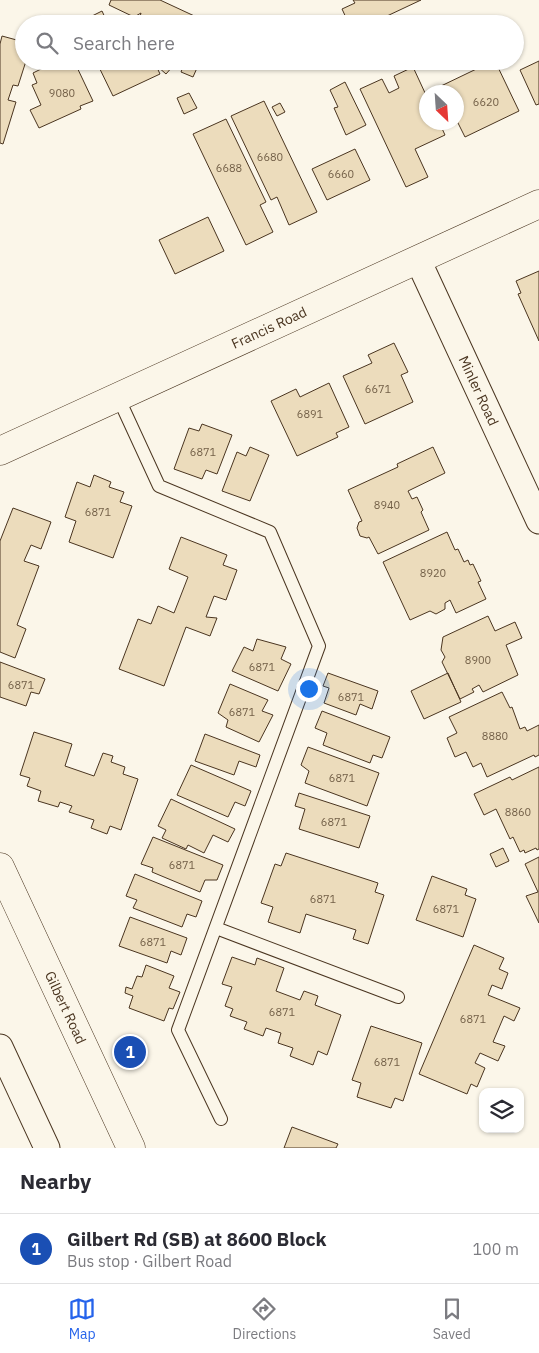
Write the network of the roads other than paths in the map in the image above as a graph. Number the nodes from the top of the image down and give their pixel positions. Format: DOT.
graph roads {
  1 [pos="539,204"];
  2 [pos="418,260"];
  3 [pos="118,397"];
  4 [pos="0,451"];
  5 [pos="539,521"];
  6 [pos="0,867"];
  7 [pos="216,928"];
  8 [pos="398,998"];
  9 [pos="0,1047"];
  10 [pos="221,1119"];
  11 [pos="47,1148"];
  12 [pos="132,1148"];
  1 -- 2 [label="street, Francis Road"];
  2 -- 3 [label="street, Francis Road"];
  2 -- 5 [label="street, Minler Road"];
  3 -- 4 [label="street, Francis Road"];
  3 -- 7 [label="lane"];
  6 -- 12 [label="street, Gilbert Road"];
  7 -- 8 [label="lane"];
  7 -- 10 [label="lane"];
  9 -- 11 [label="street"];
}
